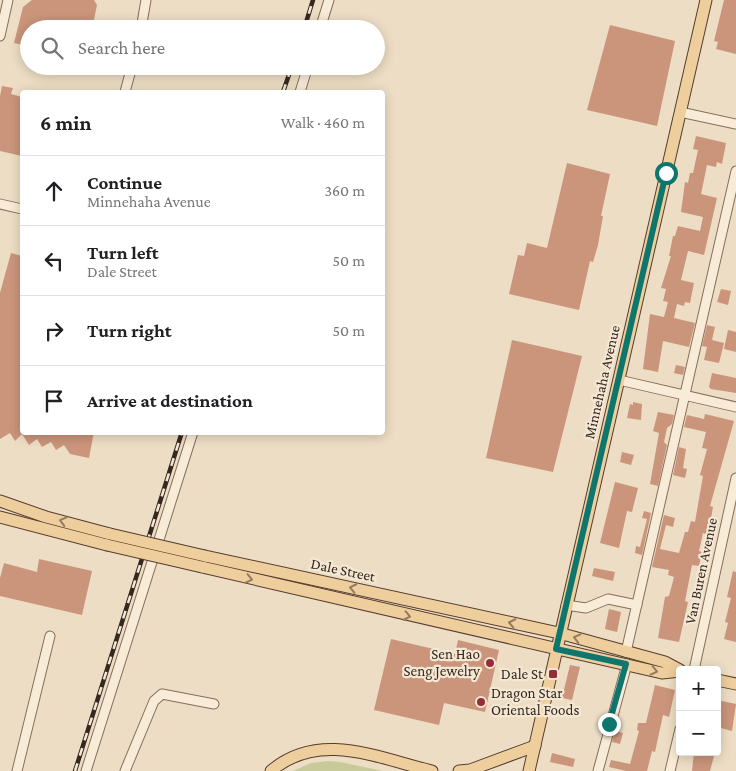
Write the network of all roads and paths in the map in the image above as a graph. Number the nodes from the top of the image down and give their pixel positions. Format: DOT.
graph roads {
  1 [pos="8,0"];
  2 [pos="146,0"];
  3 [pos="329,0"];
  4 [pos="706,0"];
  5 [pos="143,20"];
  6 [pos="323,20"];
  7 [pos="0,36"];
  8 [pos="130,75"];
  9 [pos="305,75"];
  10 [pos="126,90"];
  11 [pos="301,90"];
  12 [pos="680,112"];
  13 [pos="736,124"];
  14 [pos="736,172"];
  15 [pos="0,204"];
  16 [pos="20,209"];
  17 [pos="618,380"];
  18 [pos="685,396"];
  19 [pos="736,406"];
  20 [pos="192,435"];
  21 [pos="736,478"];
  22 [pos="0,501"];
  23 [pos="0,517"];
  24 [pos="109,540"];
  25 [pos="204,562"];
  26 [pos="566,605"];
  27 [pos="637,605"];
  28 [pos="560,633"];
  29 [pos="50,636"];
  30 [pos="556,649"];
  31 [pos="626,652"];
  32 [pos="626,664"];
  33 [pos="695,666"];
  34 [pos="676,669"];
  35 [pos="676,672"];
  36 [pos="721,681"];
  37 [pos="736,684"];
  38 [pos="214,704"];
  39 [pos="534,746"];
  40 [pos="676,746"];
  41 [pos="17,771"];
  42 [pos="86,771"];
  43 [pos="125,771"];
  44 [pos="271,771"];
  45 [pos="432,771"];
  46 [pos="459,771"];
  47 [pos="529,771"];
  48 [pos="598,771"];
  49 [pos="670,771"];
  1 -- 7 [label="street"];
  2 -- 5 [label="street"];
  3 -- 6 [label="street"];
  4 -- 12 [label="main road, Minnehaha Avenue"];
  8 -- 10 [label="street"];
  9 -- 11 [label="street"];
  12 -- 13 [label="street"];
  12 -- 17 [label="main road, Minnehaha Avenue"];
  14 -- 18 [label="street"];
  15 -- 16 [label="street"];
  17 -- 18 [label="street"];
  17 -- 26 [label="main road, Minnehaha Avenue"];
  18 -- 19 [label="street"];
  18 -- 27 [label="street"];
  20 -- 42 [label="street"];
  21 -- 33 [label="street, Van Buren Avenue"];
  24 -- 22 [label="main road, Dale Street, one-way"];
  23 -- 24 [label="main road, Dale Street"];
  24 -- 25 [label="main road, Dale Street, bridge"];
  28 -- 25 [label="main road, Dale Street, one-way"];
  25 -- 30 [label="main road, Dale Street, one-way"];
  26 -- 27 [label="street"];
  26 -- 28 [label="main road, Minnehaha Avenue"];
  27 -- 31 [label="street"];
  28 -- 30 [label="main road, Minnehaha Avenue"];
  31 -- 28 [label="main road, Dale Street, one-way"];
  29 -- 41 [label="street"];
  30 -- 32 [label="main road, Dale Street"];
  30 -- 39 [label="main road, Minnehaha Avenue"];
  31 -- 34 [label="main road, Dale Street"];
  32 -- 35 [label="main road, Dale Street, one-way"];
  32 -- 48 [label="street"];
  36 -- 37 [label="main road"];
  38 -- 43 [label="street"];
  39 -- 46 [label="main road"];
  39 -- 47 [label="main road, Minnehaha Avenue"];
  40 -- 49 [label="street"];
  44 -- 45 [label="main road"];
}
